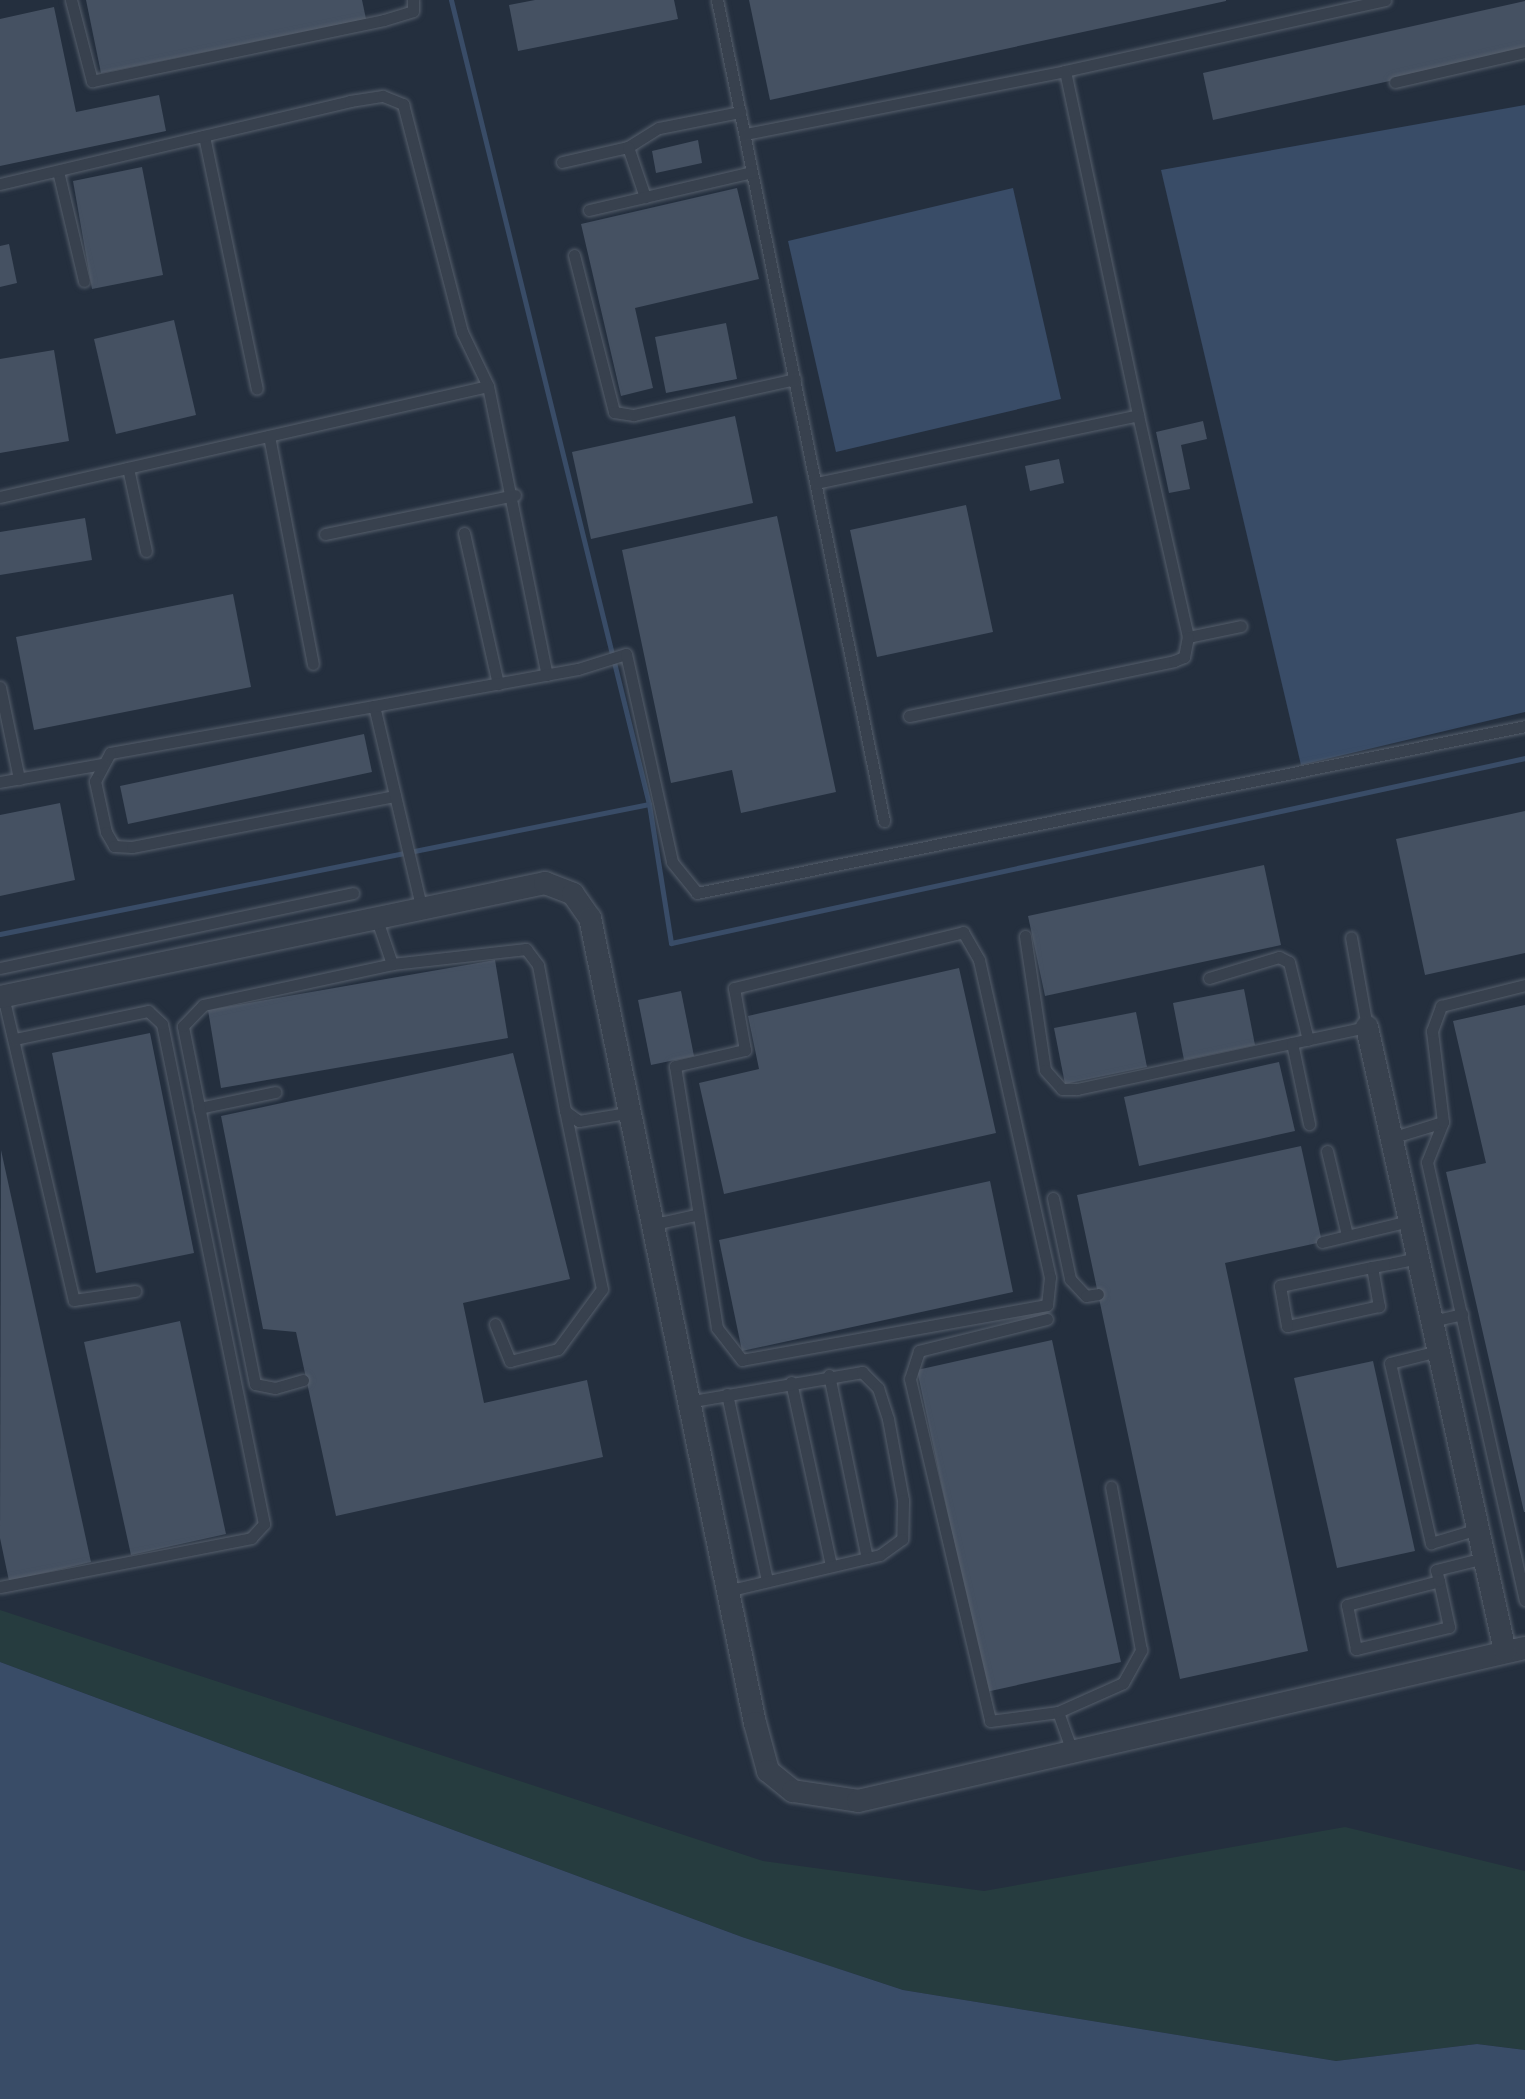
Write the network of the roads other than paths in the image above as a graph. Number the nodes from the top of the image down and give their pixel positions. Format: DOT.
graph roads {
  1 [pos="71,0"];
  2 [pos="413,0"];
  3 [pos="717,0"];
  4 [pos="1385,0"];
  5 [pos="1525,52"];
  6 [pos="1065,71"];
  7 [pos="1395,82"];
  8 [pos="740,112"];
  9 [pos="745,134"];
  10 [pos="204,136"];
  11 [pos="628,147"];
  12 [pos="562,162"];
  13 [pos="58,171"];
  14 [pos="752,172"];
  15 [pos="0,184"];
  16 [pos="645,197"];
  17 [pos="589,210"];
  18 [pos="574,255"];
  19 [pos="84,281"];
  20 [pos="795,379"];
  21 [pos="488,386"];
  22 [pos="257,389"];
  23 [pos="1138,415"];
  24 [pos="269,436"];
  25 [pos="128,468"];
  26 [pos="816,483"];
  27 [pos="515,495"];
  28 [pos="0,497"];
  29 [pos="464,533"];
  30 [pos="325,534"];
  31 [pos="146,551"];
  32 [pos="1241,626"];
  33 [pos="1188,637"];
  34 [pos="313,664"];
  35 [pos="547,675"];
  36 [pos="498,684"];
  37 [pos="0,687"];
  38 [pos="374,706"];
  39 [pos="909,716"];
  40 [pos="1525,726"];
  41 [pos="102,764"];
  42 [pos="19,779"];
  43 [pos="0,782"];
  44 [pos="395,796"];
  45 [pos="884,821"];
  46 [pos="353,893"];
  47 [pos="421,906"];
  48 [pos="376,916"];
  49 [pos="1025,936"];
  50 [pos="1351,937"];
  51 [pos="392,964"];
  52 [pos="0,968"];
  53 [pos="1209,978"];
  54 [pos="1525,985"];
  55 [pos="2,996"];
  56 [pos="1367,1027"];
  57 [pos="15,1039"];
  58 [pos="1308,1040"];
  59 [pos="1292,1043"];
  60 [pos="275,1092"];
  61 [pos="199,1108"];
  62 [pos="565,1111"];
  63 [pos="627,1113"];
  64 [pos="1443,1122"];
  65 [pos="1309,1124"];
  66 [pos="1391,1138"];
  67 [pos="1327,1151"];
  68 [pos="1053,1198"];
  69 [pos="696,1215"];
  70 [pos="1409,1221"];
  71 [pos="649,1225"];
  72 [pos="1347,1235"];
  73 [pos="1322,1242"];
  74 [pos="1418,1258"];
  75 [pos="1372,1267"];
  76 [pos="135,1291"];
  77 [pos="1098,1294"];
  78 [pos="1462,1314"];
  79 [pos="1047,1319"];
  80 [pos="1432,1321"];
  81 [pos="495,1324"];
  82 [pos="1438,1351"];
  83 [pos="829,1375"];
  84 [pos="303,1380"];
  85 [pos="791,1382"];
  86 [pos="727,1394"];
  87 [pos="686,1402"];
  88 [pos="1111,1487"];
  89 [pos="1478,1529"];
  90 [pos="867,1558"];
  91 [pos="1484,1558"];
  92 [pos="831,1566"];
  93 [pos="767,1580"];
  94 [pos="1439,1581"];
  95 [pos="0,1587"];
  96 [pos="726,1591"];
  97 [pos="1525,1600"];
  98 [pos="1515,1649"];
  99 [pos="1058,1712"];
  100 [pos="1072,1751"];
  1 -- 2 [label="lane"];
  3 -- 8 [label="lane"];
  4 -- 6 [label="lane"];
  5 -- 7 [label="lane"];
  6 -- 9 [label="lane"];
  6 -- 23 [label="lane"];
  8 -- 9 [label="lane"];
  8 -- 11 [label="lane"];
  9 -- 14 [label="lane"];
  10 -- 13 [label="lane"];
  10 -- 21 [label="lane"];
  10 -- 22 [label="lane"];
  11 -- 12 [label="lane"];
  11 -- 16 [label="lane"];
  13 -- 15 [label="lane"];
  13 -- 19 [label="lane"];
  14 -- 16 [label="lane"];
  14 -- 20 [label="lane"];
  16 -- 17 [label="lane"];
  18 -- 20 [label="lane"];
  20 -- 26 [label="lane"];
  21 -- 24 [label="lane"];
  21 -- 27 [label="lane"];
  23 -- 26 [label="lane"];
  23 -- 33 [label="lane"];
  24 -- 25 [label="lane"];
  24 -- 34 [label="lane"];
  25 -- 28 [label="lane"];
  25 -- 31 [label="lane"];
  26 -- 45 [label="lane"];
  27 -- 30 [label="lane"];
  27 -- 35 [label="lane"];
  29 -- 36 [label="lane"];
  32 -- 33 [label="lane"];
  33 -- 39 [label="lane"];
  35 -- 36 [label="lane"];
  35 -- 40 [label="lane"];
  36 -- 38 [label="lane"];
  37 -- 42 [label="lane"];
  38 -- 41 [label="lane"];
  38 -- 44 [label="lane"];
  41 -- 42 [label="lane"];
  41 -- 44 [label="lane"];
  42 -- 43 [label="lane"];
  44 -- 47 [label="lane"];
  46 -- 52 [label="lane"];
  47 -- 48 [label="street"];
  47 -- 63 [label="street"];
  48 -- 51 [label="lane"];
  48 -- 55 [label="street"];
  49 -- 59 [label="lane"];
  50 -- 56 [label="lane"];
  51 -- 61 [label="lane"];
  51 -- 62 [label="lane"];
  53 -- 58 [label="lane"];
  54 -- 64 [label="lane"];
  55 -- 57 [label="lane"];
  56 -- 58 [label="lane"];
  56 -- 66 [label="street"];
  57 -- 76 [label="lane"];
  57 -- 95 [label="lane"];
  58 -- 59 [label="lane"];
  59 -- 65 [label="lane"];
  60 -- 61 [label="lane"];
  61 -- 84 [label="lane"];
  62 -- 63 [label="lane"];
  62 -- 81 [label="lane"];
  63 -- 71 [label="street"];
  64 -- 66 [label="lane"];
  64 -- 78 [label="lane"];
  66 -- 70 [label="street"];
  67 -- 72 [label="lane"];
  68 -- 77 [label="lane"];
  69 -- 69 [label="lane"];
  69 -- 71 [label="lane"];
  70 -- 72 [label="lane"];
  70 -- 74 [label="street"];
  71 -- 87 [label="street"];
  72 -- 73 [label="lane"];
  74 -- 75 [label="lane"];
  74 -- 80 [label="street"];
  75 -- 75 [label="lane"];
  78 -- 80 [label="lane"];
  78 -- 97 [label="lane"];
  79 -- 99 [label="lane"];
  80 -- 82 [label="street"];
  82 -- 89 [label="street"];
  82 -- 89 [label="lane"];
  83 -- 85 [label="lane"];
  83 -- 90 [label="lane"];
  83 -- 90 [label="lane"];
  85 -- 86 [label="lane"];
  85 -- 92 [label="lane"];
  86 -- 87 [label="lane"];
  86 -- 93 [label="lane"];
  87 -- 96 [label="street"];
  88 -- 99 [label="lane"];
  89 -- 91 [label="street"];
  90 -- 92 [label="lane"];
  91 -- 94 [label="lane"];
  91 -- 98 [label="street"];
  92 -- 93 [label="lane"];
  93 -- 96 [label="lane"];
  94 -- 94 [label="lane"];
  96 -- 100 [label="street"];
  98 -- 100 [label="street"];
  99 -- 100 [label="lane"];
}
